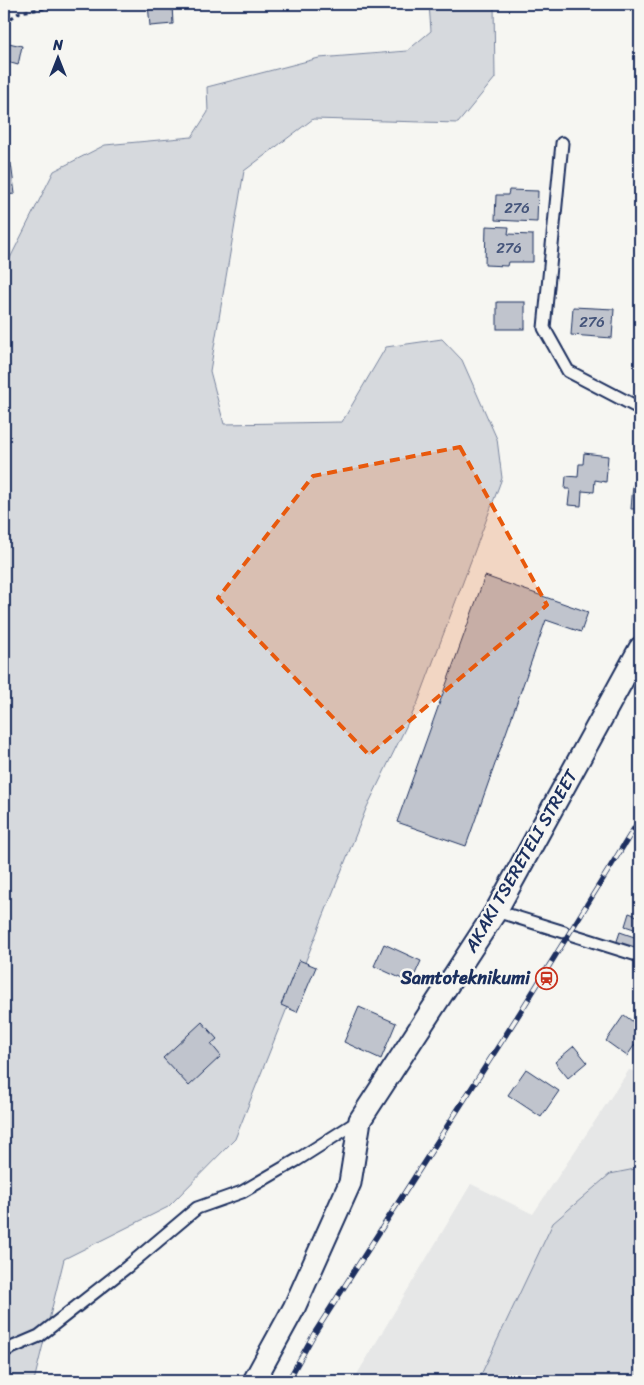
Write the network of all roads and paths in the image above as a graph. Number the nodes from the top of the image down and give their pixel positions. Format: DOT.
graph roads {
  1 [pos="79,4"];
  2 [pos="4,23"];
  3 [pos="562,143"];
  4 [pos="640,408"];
  5 [pos="640,648"];
  6 [pos="496,910"];
  7 [pos="640,956"];
  8 [pos="360,1120"];
  9 [pos="4,1351"];
  10 [pos="254,1381"];
  1 -- 2 [label="path"];
  3 -- 4 [label="lane"];
  5 -- 6 [label="street, AKAKI TSERETELI STREET"];
  6 -- 7 [label="lane"];
  6 -- 8 [label="street, AKAKI TSERETELI STREET"];
  8 -- 9 [label="lane"];
  8 -- 10 [label="street"];
}
